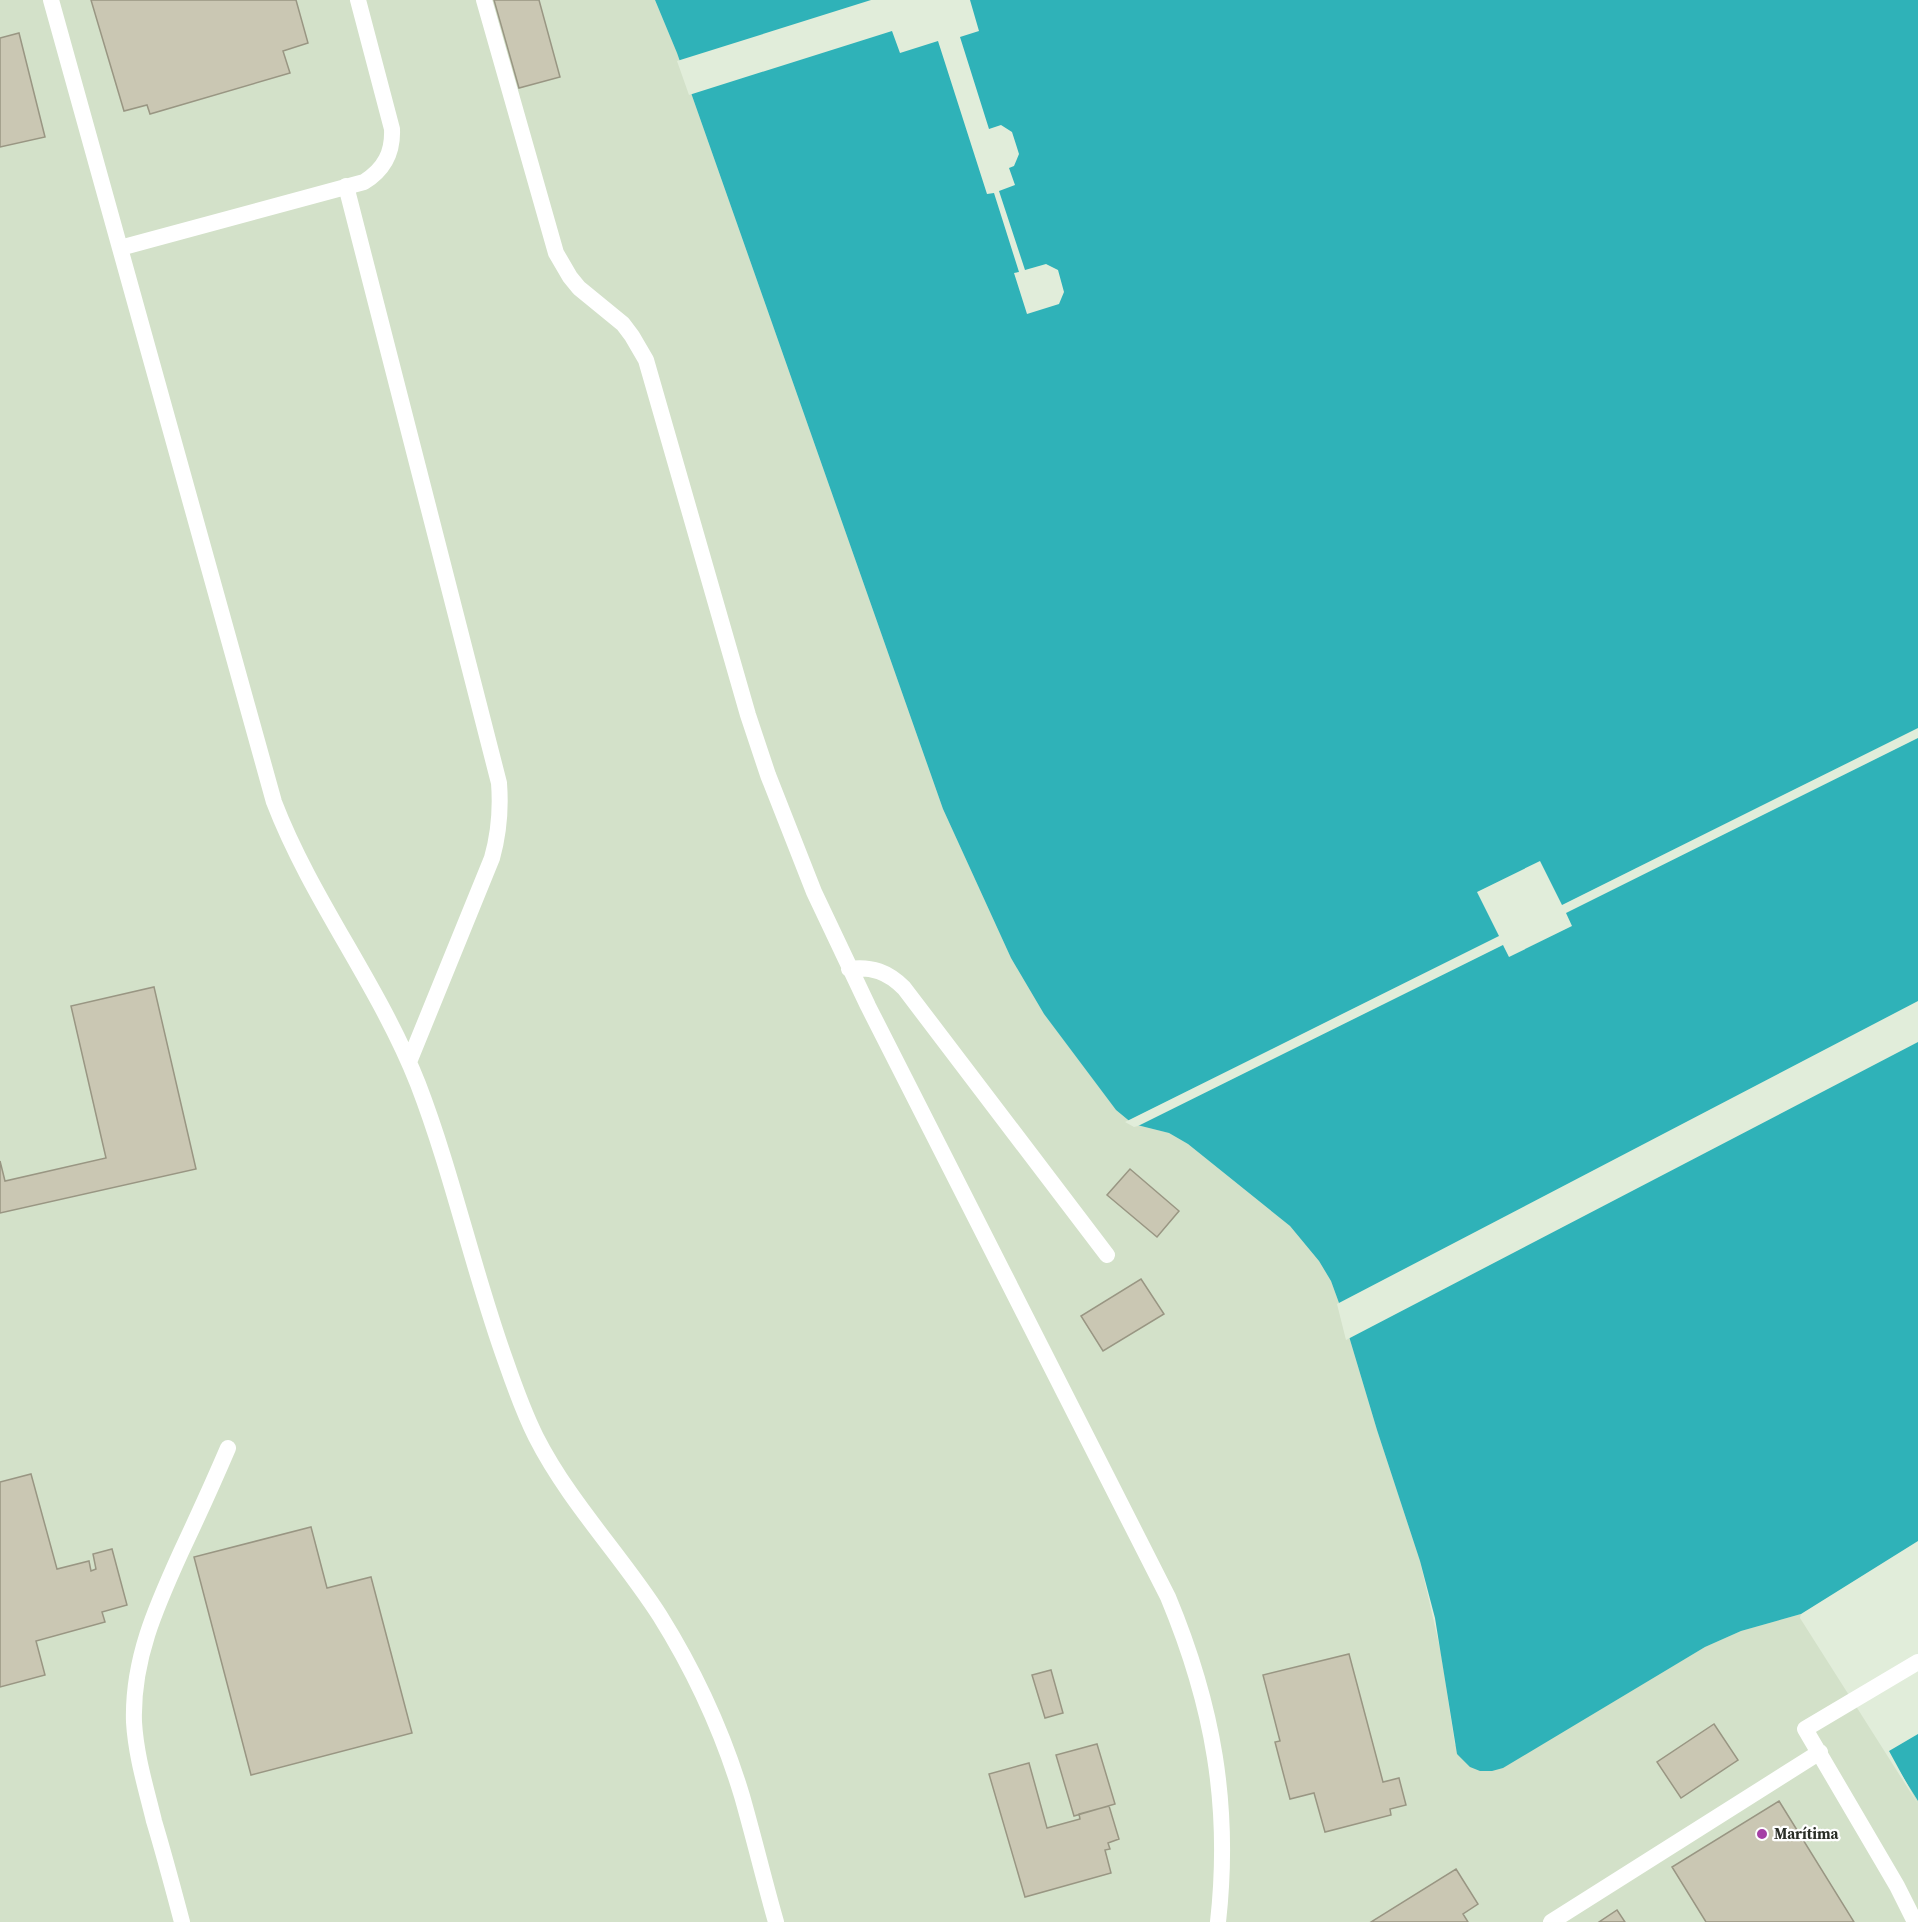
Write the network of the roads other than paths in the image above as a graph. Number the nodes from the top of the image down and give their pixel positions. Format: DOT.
graph roads {
  1 [pos="51,0"];
  2 [pos="358,0"];
  3 [pos="484,0"];
  4 [pos="346,186"];
  5 [pos="120,248"];
  6 [pos="849,969"];
  7 [pos="409,1062"];
  8 [pos="1107,1255"];
  9 [pos="228,1448"];
  10 [pos="1918,1662"];
  11 [pos="1820,1752"];
  12 [pos="182,1922"];
  13 [pos="776,1922"];
  14 [pos="1218,1922"];
  15 [pos="1551,1922"];
  16 [pos="1915,1922"];
  1 -- 5 [label="lane"];
  2 -- 4 [label="lane"];
  3 -- 6 [label="lane"];
  4 -- 5 [label="lane"];
  4 -- 7 [label="lane"];
  5 -- 7 [label="lane"];
  6 -- 8 [label="lane"];
  6 -- 14 [label="lane"];
  7 -- 13 [label="lane"];
  9 -- 12 [label="lane"];
  10 -- 11 [label="lane"];
  11 -- 15 [label="lane"];
  11 -- 16 [label="lane"];
}
